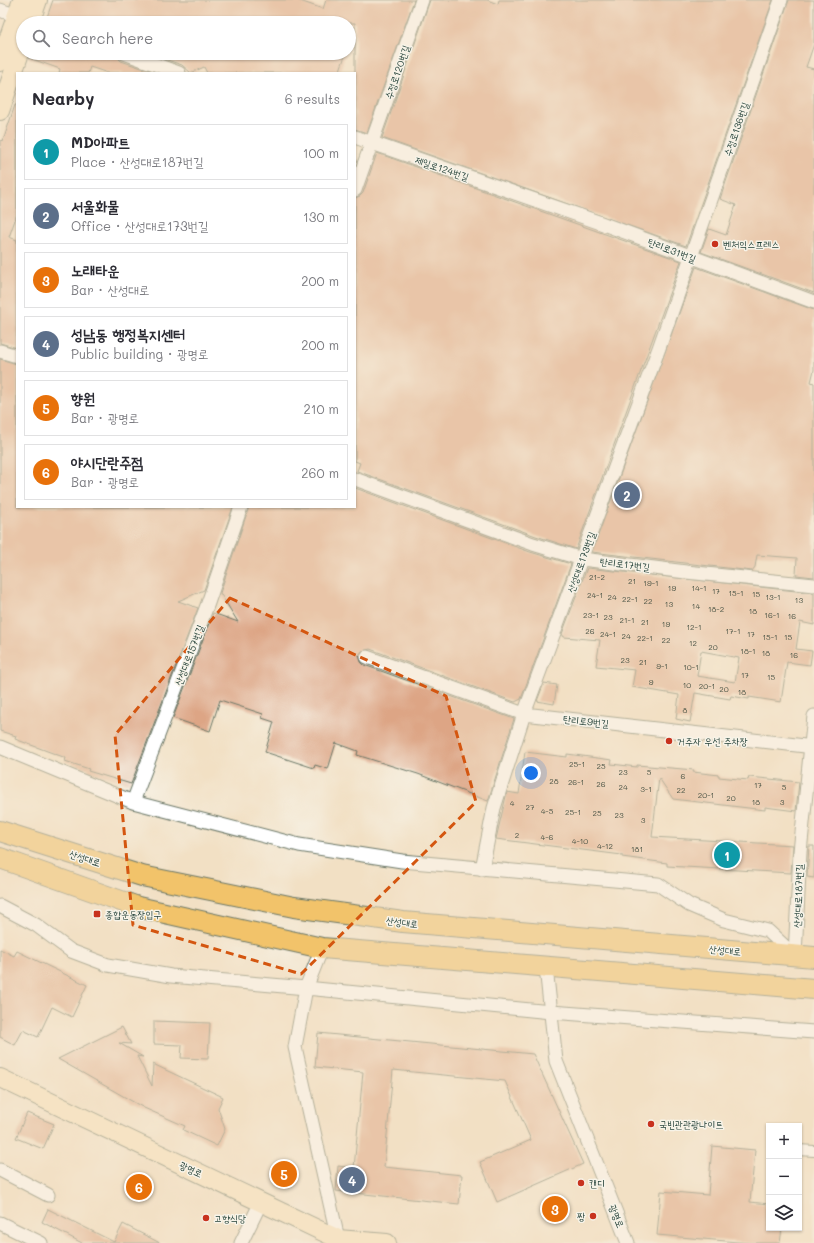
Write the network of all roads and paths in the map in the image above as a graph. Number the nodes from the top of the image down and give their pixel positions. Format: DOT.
graph roads {
  1 [pos="38,0"];
  2 [pos="422,0"];
  3 [pos="781,0"];
  4 [pos="23,15"];
  5 [pos="16,29"];
  6 [pos="18,60"];
  7 [pos="143,60"];
  8 [pos="0,62"];
  9 [pos="176,72"];
  10 [pos="0,111"];
  11 [pos="356,137"];
  12 [pos="372,143"];
  13 [pos="356,187"];
  14 [pos="530,198"];
  15 [pos="690,257"];
  16 [pos="814,302"];
  17 [pos="0,351"];
  18 [pos="16,356"];
  19 [pos="356,479"];
  20 [pos="241,508"];
  21 [pos="582,559"];
  22 [pos="814,585"];
  23 [pos="367,658"];
  24 [pos="524,714"];
  25 [pos="814,716"];
  26 [pos="0,747"];
  27 [pos="813,747"];
  28 [pos="133,802"];
  29 [pos="0,831"];
  30 [pos="0,858"];
  31 [pos="482,869"];
  32 [pos="0,906"];
  33 [pos="322,948"];
  34 [pos="805,957"];
  35 [pos="546,966"];
  36 [pos="306,988"];
  37 [pos="814,989"];
  38 [pos="551,1012"];
  39 [pos="814,1032"];
  40 [pos="0,1078"];
  41 [pos="802,1150"];
  42 [pos="814,1151"];
  43 [pos="0,1170"];
  44 [pos="48,1195"];
  45 [pos="261,1202"];
  46 [pos="0,1223"];
  47 [pos="338,1239"];
  48 [pos="41,1243"];
  49 [pos="241,1243"];
  50 [pos="387,1243"];
  51 [pos="628,1243"];
  1 -- 4 [label="main road"];
  2 -- 12 [label="street, 수정로120번길"];
  3 -- 15 [label="street, 수정로136번길"];
  5 -- 8 [label="main road"];
  6 -- 10 [label="main road"];
  7 -- 9 [label="street"];
  11 -- 12 [label="street, 제일로124번길"];
  12 -- 13 [label="street"];
  12 -- 14 [label="street, 제일로124번길"];
  14 -- 15 [label="street, 탄리로31번길"];
  15 -- 16 [label="street, 탄리로31번길"];
  15 -- 21 [label="street, 산성대로173번길"];
  17 -- 18 [label="street"];
  19 -- 21 [label="street, 탄리로17번길"];
  20 -- 28 [label="street, 산성대로157번길"];
  21 -- 22 [label="street, 탄리로17번길"];
  21 -- 24 [label="street, 산성대로173번길"];
  23 -- 24 [label="street, 탄리로9번길"];
  24 -- 27 [label="street, 탄리로9번길"];
  24 -- 31 [label="street, 산성대로173번길"];
  25 -- 27 [label="street, 산성대로187번길"];
  26 -- 28 [label="street"];
  27 -- 34 [label="street, 산성대로187번길"];
  28 -- 31 [label="street"];
  29 -- 34 [label="main road, 산성대로"];
  30 -- 33 [label="main road"];
  31 -- 34 [label="street"];
  32 -- 36 [label="street"];
  33 -- 35 [label="main road"];
  33 -- 36 [label="street"];
  35 -- 37 [label="main road"];
  35 -- 38 [label="street"];
  36 -- 38 [label="street"];
  36 -- 47 [label="street"];
  38 -- 39 [label="street"];
  38 -- 51 [label="street, 광명로"];
  40 -- 45 [label="main road, 광명로"];
  41 -- 42 [label="street"];
  43 -- 44 [label="street"];
  45 -- 47 [label="main road, 광명로"];
  45 -- 49 [label="street"];
  46 -- 48 [label="street"];
  47 -- 50 [label="main road, 광명로"];
}
